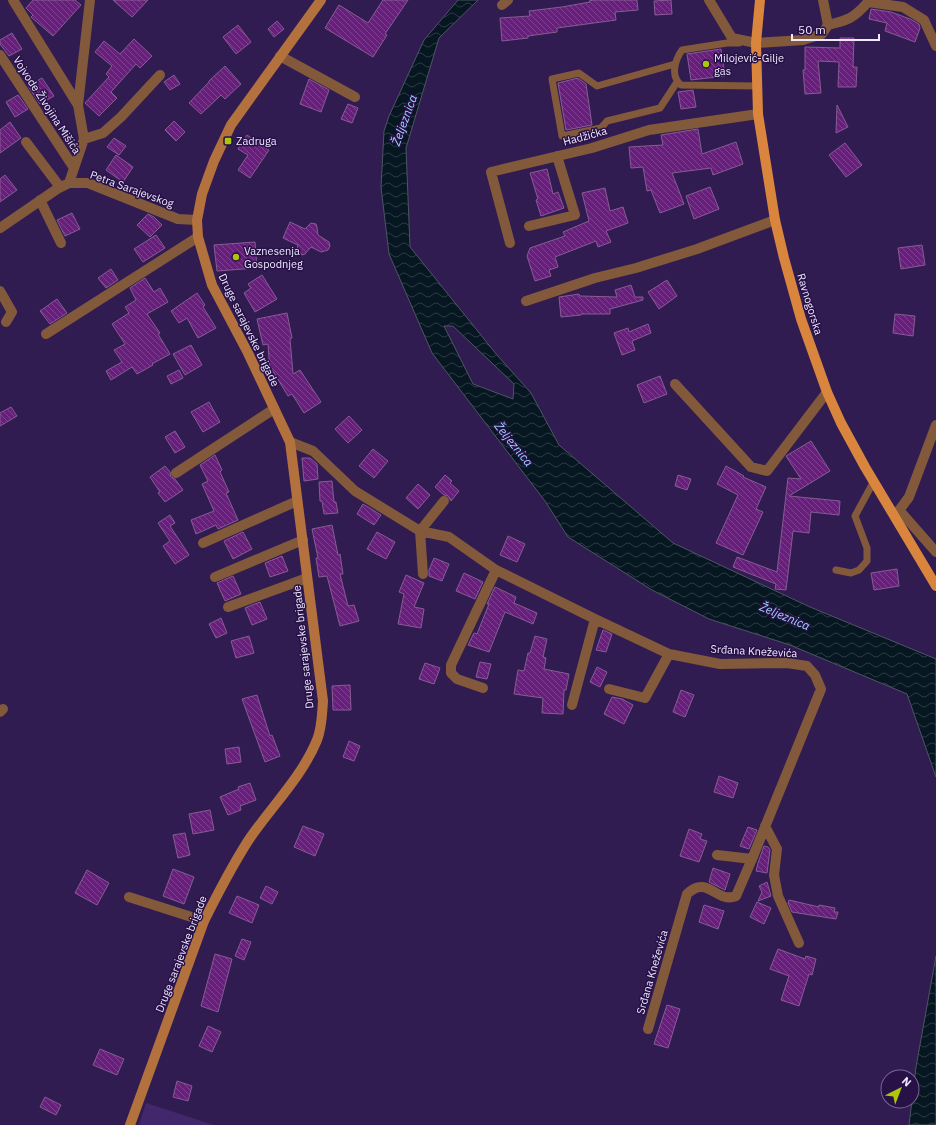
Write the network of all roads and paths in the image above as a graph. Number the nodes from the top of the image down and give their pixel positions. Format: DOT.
graph roads {
  1 [pos="13,0"];
  2 [pos="90,0"];
  3 [pos="321,0"];
  4 [pos="709,0"];
  5 [pos="760,0"];
  6 [pos="823,0"];
  7 [pos="828,25"];
  8 [pos="756,43"];
  9 [pos="936,46"];
  10 [pos="0,55"];
  11 [pos="280,56"];
  12 [pos="675,64"];
  13 [pos="160,75"];
  14 [pos="678,82"];
  15 [pos="756,86"];
  16 [pos="355,97"];
  17 [pos="78,105"];
  18 [pos="758,114"];
  19 [pos="84,138"];
  20 [pos="26,142"];
  21 [pos="557,156"];
  22 [pos="74,168"];
  23 [pos="65,185"];
  24 [pos="40,200"];
  25 [pos="197,220"];
  26 [pos="776,220"];
  27 [pos="529,226"];
  28 [pos="0,228"];
  29 [pos="198,237"];
  30 [pos="61,243"];
  31 [pos="510,243"];
  32 [pos="0,290"];
  33 [pos="526,301"];
  34 [pos="6,322"];
  35 [pos="46,334"];
  36 [pos="675,384"];
  37 [pos="826,392"];
  38 [pos="274,409"];
  39 [pos="936,425"];
  40 [pos="290,442"];
  41 [pos="176,473"];
  42 [pos="874,481"];
  43 [pos="298,501"];
  44 [pos="444,501"];
  45 [pos="897,513"];
  46 [pos="420,532"];
  47 [pos="303,540"];
  48 [pos="203,543"];
  49 [pos="936,552"];
  50 [pos="496,570"];
  51 [pos="836,570"];
  52 [pos="423,574"];
  53 [pos="215,577"];
  54 [pos="307,578"];
  55 [pos="936,586"];
  56 [pos="228,607"];
  57 [pos="595,619"];
  58 [pos="669,654"];
  59 [pos="483,688"];
  60 [pos="609,689"];
  61 [pos="572,705"];
  62 [pos="765,826"];
  63 [pos="717,855"];
  64 [pos="752,859"];
  65 [pos="129,897"];
  66 [pos="204,921"];
  67 [pos="799,943"];
  68 [pos="648,1029"];
  69 [pos="130,1125"];
  1 -- 17 [label="street, Vojvode Živojina Mišića"];
  2 -- 17 [label="street, Vojvode Živojina Mišića"];
  3 -- 11 [label="main road, Druge sarajevske brigade"];
  4 -- 8 [label="street"];
  5 -- 8 [label="main road, Ravnogorska"];
  6 -- 7 [label="street"];
  7 -- 8 [label="street"];
  7 -- 9 [label="street"];
  8 -- 12 [label="lane"];
  8 -- 15 [label="main road, Ravnogorska"];
  10 -- 22 [label="street, Vojvode Živojina Mišića"];
  11 -- 16 [label="street"];
  11 -- 25 [label="main road, Druge sarajevske brigade"];
  12 -- 14 [label="lane"];
  12 -- 14 [label="lane"];
  13 -- 19 [label="street"];
  14 -- 15 [label="lane"];
  15 -- 18 [label="main road, Ravnogorska"];
  17 -- 19 [label="street, Vojvode Živojina Mišića"];
  18 -- 21 [label="street, Hadžićka"];
  18 -- 26 [label="main road, Ravnogorska"];
  19 -- 22 [label="street, Vojvode Živojina Mišića"];
  20 -- 23 [label="street"];
  21 -- 27 [label="street"];
  21 -- 31 [label="street, Hadžićka"];
  22 -- 23 [label="street, Vojvode Živojina Mišića"];
  23 -- 24 [label="street"];
  23 -- 25 [label="street, Petra Sarajevskog"];
  24 -- 28 [label="street"];
  24 -- 30 [label="street"];
  25 -- 29 [label="main road, Druge sarajevske brigade"];
  26 -- 33 [label="street"];
  26 -- 37 [label="main road, Ravnogorska"];
  29 -- 35 [label="street"];
  29 -- 38 [label="main road, Druge sarajevske brigade"];
  32 -- 34 [label="street"];
  36 -- 37 [label="street"];
  37 -- 42 [label="main road, Ravnogorska"];
  38 -- 40 [label="main road, Druge sarajevske brigade"];
  38 -- 41 [label="street"];
  39 -- 45 [label="street"];
  40 -- 43 [label="main road, Druge sarajevske brigade"];
  40 -- 46 [label="street, Srđana Kneževića"];
  42 -- 45 [label="main road, Ravnogorska"];
  42 -- 51 [label="lane"];
  43 -- 47 [label="main road, Druge sarajevske brigade"];
  43 -- 48 [label="street"];
  44 -- 46 [label="street"];
  45 -- 49 [label="street"];
  45 -- 55 [label="main road, Ravnogorska"];
  46 -- 50 [label="street, Srđana Kneževića"];
  46 -- 52 [label="street"];
  47 -- 53 [label="street"];
  47 -- 54 [label="main road, Druge sarajevske brigade"];
  50 -- 57 [label="street, Srđana Kneževića"];
  50 -- 59 [label="street"];
  54 -- 56 [label="street"];
  54 -- 66 [label="main road, Druge sarajevske brigade"];
  57 -- 58 [label="street, Srđana Kneževića"];
  57 -- 61 [label="street"];
  58 -- 60 [label="street"];
  58 -- 62 [label="street, Srđana Kneževića"];
  62 -- 64 [label="street, Srđana Kneževića"];
  62 -- 67 [label="street"];
  63 -- 64 [label="street"];
  64 -- 68 [label="street, Srđana Kneževića"];
  65 -- 66 [label="street"];
  66 -- 69 [label="main road, Druge sarajevske brigade"];
}
